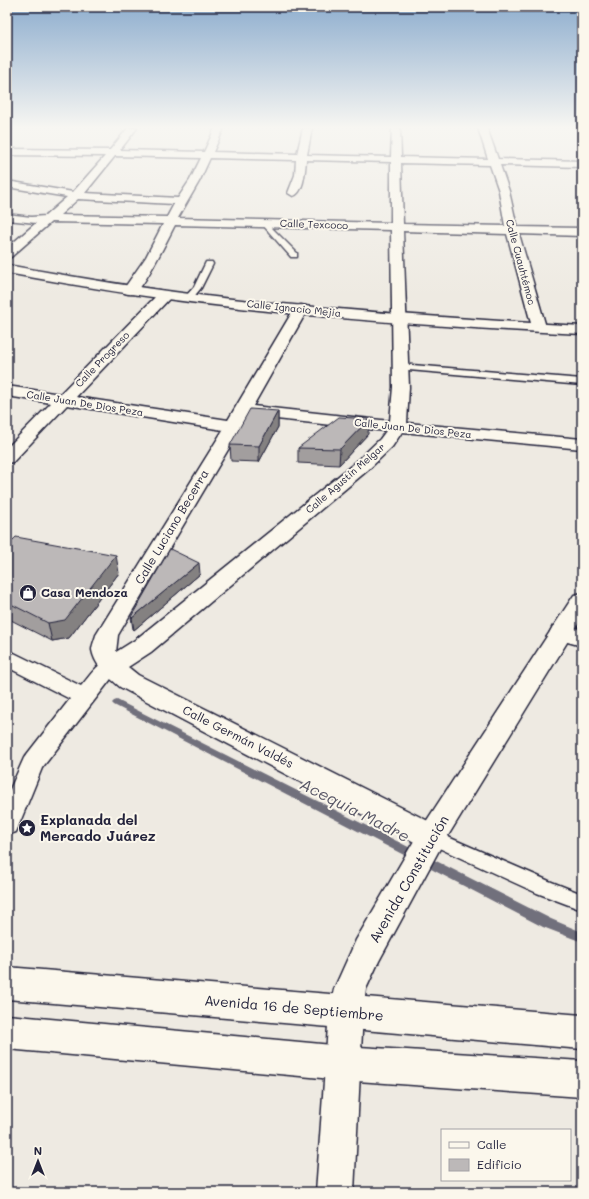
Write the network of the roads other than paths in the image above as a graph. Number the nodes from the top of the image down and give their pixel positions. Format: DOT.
graph roads {
  1 [pos="7,184"];
  2 [pos="88,184"];
  3 [pos="192,184"];
  4 [pos="297,184"];
  5 [pos="396,184"];
  6 [pos="502,184"];
  7 [pos="293,193"];
  8 [pos="74,195"];
  9 [pos="181,201"];
  10 [pos="7,217"];
  11 [pos="46,219"];
  12 [pos="172,221"];
  13 [pos="264,223"];
  14 [pos="397,227"];
  15 [pos="512,230"];
  16 [pos="582,232"];
  17 [pos="7,254"];
  18 [pos="294,255"];
  19 [pos="209,264"];
  20 [pos="7,269"];
  21 [pos="130,290"];
  22 [pos="165,294"];
  23 [pos="189,298"];
  24 [pos="301,309"];
  25 [pos="399,318"];
  26 [pos="539,327"];
  27 [pos="582,330"];
  28 [pos="400,367"];
  29 [pos="582,382"];
  30 [pos="7,391"];
  31 [pos="64,399"];
  32 [pos="243,410"];
  33 [pos="233,426"];
  34 [pos="398,426"];
  35 [pos="582,444"];
  36 [pos="7,458"];
  37 [pos="582,600"];
  38 [pos="572,635"];
  39 [pos="7,658"];
  40 [pos="110,666"];
  41 [pos="84,697"];
  42 [pos="7,825"];
  43 [pos="430,840"];
  44 [pos="582,902"];
  45 [pos="7,983"];
  46 [pos="346,1012"];
  47 [pos="7,1032"];
  48 [pos="582,1032"];
  49 [pos="343,1062"];
  50 [pos="582,1079"];
  51 [pos="335,1192"];
  1 -- 8 [label="street"];
  2 -- 8 [label="street"];
  3 -- 9 [label="street"];
  4 -- 7 [label="street"];
  5 -- 14 [label="street"];
  6 -- 15 [label="street, Calle Cuauhtémoc"];
  8 -- 9 [label="street"];
  8 -- 11 [label="street"];
  9 -- 12 [label="street"];
  10 -- 11 [label="street, Calle Texcoco"];
  11 -- 12 [label="street, Calle Texcoco"];
  11 -- 17 [label="street"];
  12 -- 13 [label="street, Calle Texcoco"];
  12 -- 21 [label="street"];
  13 -- 14 [label="street, Calle Texcoco"];
  13 -- 18 [label="lane"];
  14 -- 15 [label="street, Calle Texcoco"];
  14 -- 25 [label="street"];
  15 -- 16 [label="street, Calle Texcoco"];
  15 -- 26 [label="street, Calle Cuauhtémoc"];
  19 -- 23 [label="lane"];
  20 -- 21 [label="street, Calle Ignacio Mejía"];
  21 -- 22 [label="street, Calle Ignacio Mejía"];
  22 -- 23 [label="street, Calle Ignacio Mejía"];
  22 -- 31 [label="street, Calle Progreso"];
  23 -- 24 [label="street, Calle Ignacio Mejía"];
  24 -- 25 [label="street, Calle Ignacio Mejía"];
  24 -- 32 [label="street, Calle Luciano Becerra"];
  25 -- 26 [label="street, Calle Ignacio Mejía"];
  25 -- 28 [label="street"];
  26 -- 27 [label="street, Calle Ignacio Mejía"];
  28 -- 29 [label="lane"];
  28 -- 34 [label="street"];
  30 -- 31 [label="street, Calle Juan De Dios Peza"];
  31 -- 33 [label="street, Calle Juan De Dios Peza"];
  31 -- 36 [label="street, Calle Progreso"];
  32 -- 33 [label="street, Calle Luciano Becerra"];
  32 -- 34 [label="street, Calle Juan De Dios Peza"];
  33 -- 40 [label="street, Calle Luciano Becerra"];
  34 -- 35 [label="street, Calle Juan De Dios Peza"];
  34 -- 40 [label="street, Calle Agustín Melgar"];
  37 -- 38 [label="street, Avenida Constitución"];
  38 -- 43 [label="street, Avenida Constitución"];
  39 -- 41 [label="street"];
  40 -- 41 [label="street"];
  40 -- 43 [label="street, Calle Germán Valdés"];
  41 -- 42 [label="street"];
  43 -- 44 [label="lane"];
  43 -- 46 [label="street, Avenida Constitución"];
  45 -- 46 [label="street, Avenida 16 de Septiembre"];
  46 -- 48 [label="street, Avenida 16 de Septiembre"];
  46 -- 49 [label="street, Avenida Constitución"];
  47 -- 49 [label="street"];
  49 -- 50 [label="street"];
  49 -- 51 [label="street, Avenida Constitución"];
}
